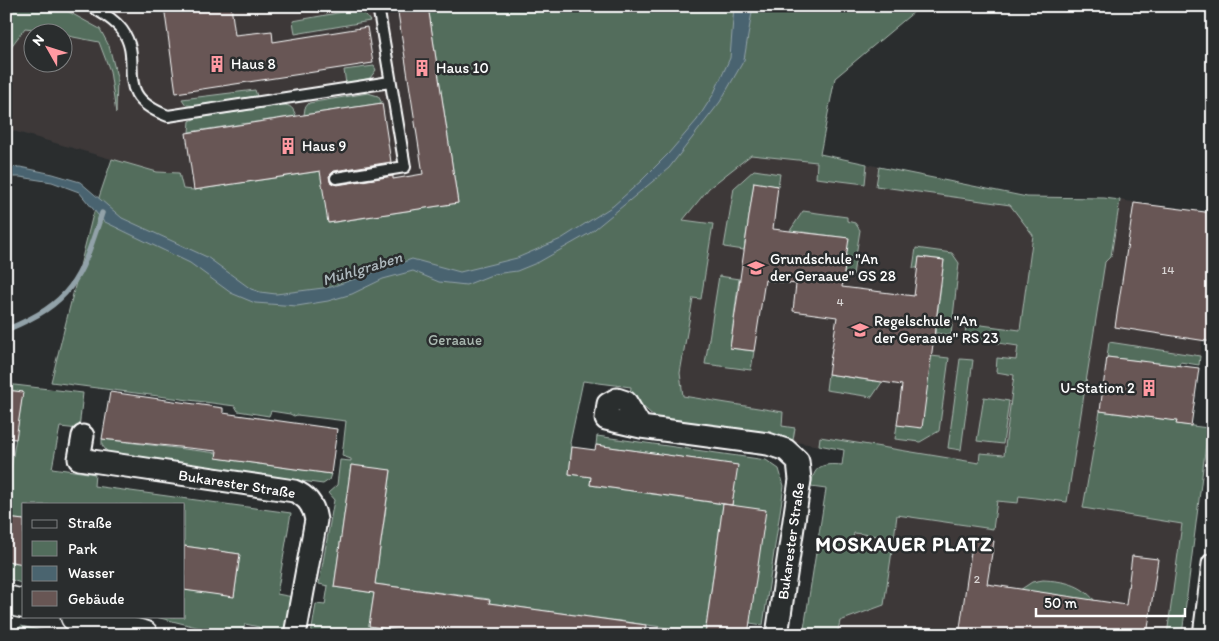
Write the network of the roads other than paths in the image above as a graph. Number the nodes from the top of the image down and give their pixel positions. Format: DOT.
graph roads {
  1 [pos="91,6"];
  2 [pos="378,6"];
  3 [pos="390,82"];
  4 [pos="336,178"];
  5 [pos="641,427"];
  6 [pos="83,436"];
  7 [pos="1213,564"];
  8 [pos="6,600"];
  9 [pos="22,604"];
  10 [pos="79,618"];
  11 [pos="144,635"];
  12 [pos="295,635"];
  13 [pos="777,635"];
  14 [pos="1204,635"];
  1 -- 3 [label="lane"];
  2 -- 3 [label="lane"];
  3 -- 4 [label="lane"];
  5 -- 13 [label="street, Bukarester Straße"];
  6 -- 12 [label="street, Bukarester Straße"];
  7 -- 14 [label="street"];
  8 -- 9 [label="street"];
  10 -- 11 [label="street"];
}
